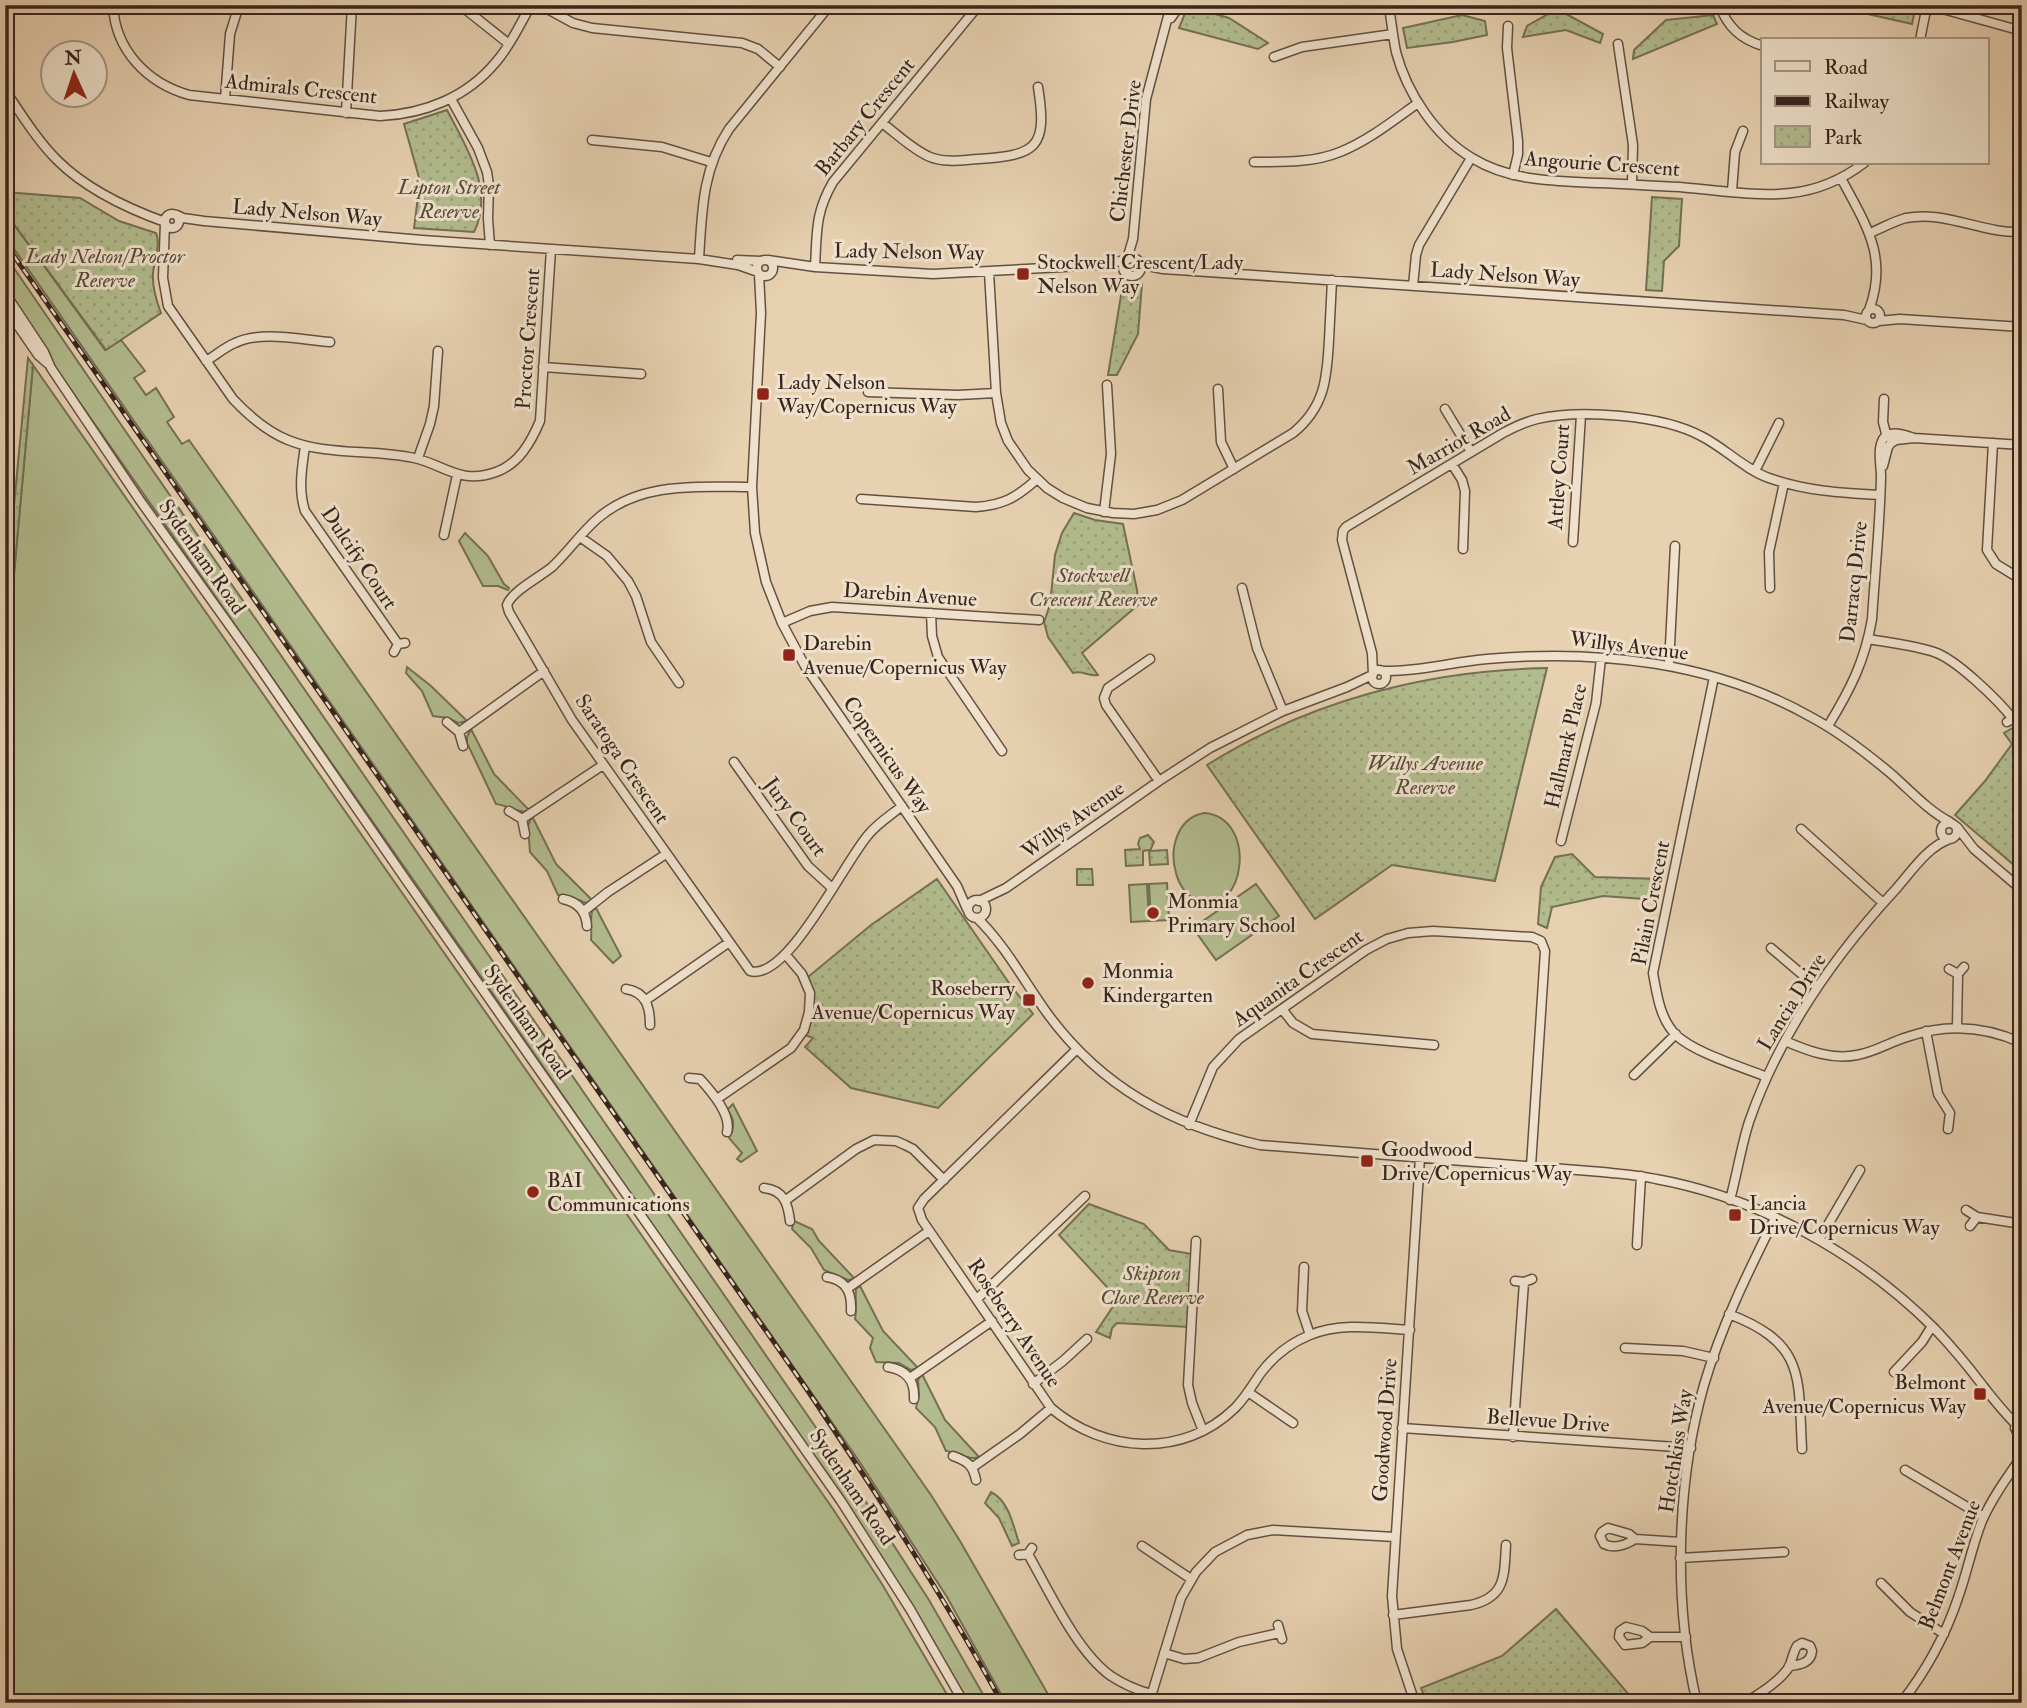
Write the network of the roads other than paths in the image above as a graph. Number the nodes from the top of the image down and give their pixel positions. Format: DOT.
graph roads {
  1 [pos="113,5"];
  2 [pos="239,5"];
  3 [pos="352,5"];
  4 [pos="460,5"];
  5 [pos="531,5"];
  6 [pos="540,5"];
  7 [pos="830,5"];
  8 [pos="979,5"];
  9 [pos="1176,5"];
  10 [pos="1389,5"];
  11 [pos="1719,5"];
  12 [pos="1927,5"];
  13 [pos="1508,26"];
  14 [pos="2022,31"];
  15 [pos="1393,34"];
  16 [pos="1920,38"];
  17 [pos="509,44"];
  18 [pos="1618,44"];
  19 [pos="1761,45"];
  20 [pos="1274,57"];
  21 [pos="780,67"];
  22 [pos="1038,87"];
  23 [pos="5,90"];
  24 [pos="225,99"];
  25 [pos="451,99"];
  26 [pos="1419,103"];
  27 [pos="346,113"];
  28 [pos="882,123"];
  29 [pos="1743,131"];
  30 [pos="592,140"];
  31 [pos="1471,158"];
  32 [pos="711,162"];
  33 [pos="1254,162"];
  34 [pos="1862,164"];
  35 [pos="1513,175"];
  36 [pos="1841,178"];
  37 [pos="1632,184"];
  38 [pos="1732,191"];
  39 [pos="134,208"];
  40 [pos="174,214"];
  41 [pos="204,221"];
  42 [pos="165,222"];
  43 [pos="177,226"];
  44 [pos="2022,232"];
  45 [pos="1870,233"];
  46 [pos="1133,239"];
  47 [pos="487,245"];
  48 [pos="551,249"];
  49 [pos="164,258"];
  50 [pos="699,259"];
  51 [pos="1126,259"];
  52 [pos="765,260"];
  53 [pos="1139,261"];
  54 [pos="802,265"];
  55 [pos="1100,265"];
  56 [pos="815,267"];
  57 [pos="1163,269"];
  58 [pos="989,272"];
  59 [pos="758,273"];
  60 [pos="772,273"];
  61 [pos="1126,275"];
  62 [pos="1138,275"];
  63 [pos="1332,280"];
  64 [pos="1413,286"];
  65 [pos="7,301"];
  66 [pos="761,313"];
  67 [pos="1874,314"];
  68 [pos="2022,327"];
  69 [pos="330,342"];
  70 [pos="438,351"];
  71 [pos="206,360"];
  72 [pos="543,367"];
  73 [pos="641,374"];
  74 [pos="1107,386"];
  75 [pos="1218,389"];
  76 [pos="868,392"];
  77 [pos="996,393"];
  78 [pos="1884,399"];
  79 [pos="1445,409"];
  80 [pos="1581,415"];
  81 [pos="1779,423"];
  82 [pos="1889,439"];
  83 [pos="1993,443"];
  84 [pos="2022,445"];
  85 [pos="305,446"];
  86 [pos="1471,452"];
  87 [pos="418,458"];
  88 [pos="1452,464"];
  89 [pos="1234,469"];
  90 [pos="1755,471"];
  91 [pos="457,475"];
  92 [pos="1037,479"];
  93 [pos="1784,483"];
  94 [pos="752,487"];
  95 [pos="1880,495"];
  96 [pos="861,499"];
  97 [pos="1104,512"];
  98 [pos="444,535"];
  99 [pos="580,537"];
  100 [pos="1573,542"];
  101 [pos="1675,546"];
  102 [pos="1463,549"];
  103 [pos="2022,580"];
  104 [pos="1242,588"];
  105 [pos="1770,588"];
  106 [pos="931,613"];
  107 [pos="1039,620"];
  108 [pos="782,624"];
  109 [pos="1869,639"];
  110 [pos="399,647"];
  111 [pos="1601,658"];
  112 [pos="1150,659"];
  113 [pos="1669,665"];
  114 [pos="544,671"];
  115 [pos="1378,676"];
  116 [pos="1714,677"];
  117 [pos="679,683"];
  118 [pos="1283,711"];
  119 [pos="2014,719"];
  120 [pos="447,722"];
  121 [pos="1828,726"];
  122 [pos="459,732"];
  123 [pos="463,746"];
  124 [pos="1003,752"];
  125 [pos="734,762"];
  126 [pos="603,765"];
  127 [pos="1159,781"];
  128 [pos="1926,805"];
  129 [pos="902,806"];
  130 [pos="509,811"];
  131 [pos="522,819"];
  132 [pos="1954,825"];
  133 [pos="1941,829"];
  134 [pos="1801,830"];
  135 [pos="525,834"];
  136 [pos="1951,839"];
  137 [pos="1561,842"];
  138 [pos="1975,849"];
  139 [pos="1932,850"];
  140 [pos="666,854"];
  141 [pos="957,886"];
  142 [pos="832,888"];
  143 [pos="1006,888"];
  144 [pos="2022,890"];
  145 [pos="564,899"];
  146 [pos="977,900"];
  147 [pos="1883,903"];
  148 [pos="968,909"];
  149 [pos="584,911"];
  150 [pos="985,912"];
  151 [pos="977,918"];
  152 [pos="587,926"];
  153 [pos="995,937"];
  154 [pos="728,943"];
  155 [pos="1772,948"];
  156 [pos="786,955"];
  157 [pos="1949,969"];
  158 [pos="1817,987"];
  159 [pos="626,989"];
  160 [pos="646,1000"];
  161 [pos="1282,1009"];
  162 [pos="650,1025"];
  163 [pos="1957,1027"];
  164 [pos="1926,1031"];
  165 [pos="1676,1034"];
  166 [pos="1785,1041"];
  167 [pos="2022,1043"];
  168 [pos="1434,1045"];
  169 [pos="1077,1049"];
  170 [pos="1634,1075"];
  171 [pos="1767,1077"];
  172 [pos="689,1078"];
  173 [pos="717,1100"];
  174 [pos="1189,1125"];
  175 [pos="1948,1129"];
  176 [pos="727,1132"];
  177 [pos="1420,1157"];
  178 [pos="1531,1166"];
  179 [pos="1860,1170"];
  180 [pos="1641,1176"];
  181 [pos="944,1180"];
  182 [pos="764,1188"];
  183 [pos="1085,1196"];
  184 [pos="786,1200"];
  185 [pos="1730,1200"];
  186 [pos="1966,1210"];
  187 [pos="1977,1217"];
  188 [pos="1775,1218"];
  189 [pos="790,1221"];
  190 [pos="2022,1224"];
  191 [pos="1970,1226"];
  192 [pos="929,1231"];
  193 [pos="1819,1240"];
  194 [pos="1196,1241"];
  195 [pos="1637,1245"];
  196 [pos="1304,1267"];
  197 [pos="827,1277"];
  198 [pos="1524,1280"];
  199 [pos="848,1288"];
  200 [pos="977,1299"];
  201 [pos="851,1311"];
  202 [pos="1729,1314"];
  203 [pos="992,1321"];
  204 [pos="1932,1326"];
  205 [pos="1410,1330"];
  206 [pos="1310,1335"];
  207 [pos="1087,1339"];
  208 [pos="1625,1348"];
  209 [pos="1714,1358"];
  210 [pos="888,1367"];
  211 [pos="1894,1372"];
  212 [pos="910,1378"];
  213 [pos="1033,1384"];
  214 [pos="1248,1392"];
  215 [pos="914,1399"];
  216 [pos="1051,1408"];
  217 [pos="2012,1422"];
  218 [pos="1294,1424"];
  219 [pos="1402,1428"];
  220 [pos="2022,1430"];
  221 [pos="1203,1431"];
  222 [pos="1513,1437"];
  223 [pos="2022,1441"];
  224 [pos="1691,1448"];
  225 [pos="1802,1449"];
  226 [pos="953,1455"];
  227 [pos="2022,1456"];
  228 [pos="2022,1466"];
  229 [pos="972,1467"];
  230 [pos="1905,1470"];
  231 [pos="2009,1475"];
  232 [pos="976,1480"];
  233 [pos="1984,1517"];
  234 [pos="1395,1537"];
  235 [pos="1635,1539"];
  236 [pos="1680,1542"];
  237 [pos="1506,1545"];
  238 [pos="1142,1546"];
  239 [pos="1026,1552"];
  240 [pos="1784,1552"];
  241 [pos="1680,1558"];
  242 [pos="1191,1579"];
  243 [pos="1881,1583"];
  244 [pos="1393,1615"];
  245 [pos="1279,1632"];
  246 [pos="1944,1634"];
  247 [pos="1650,1637"];
  248 [pos="1686,1637"];
  249 [pos="1164,1653"];
  250 [pos="1789,1666"];
  251 [pos="1150,1698"];
  252 [pos="964,1703"];
  253 [pos="1415,1703"];
  254 [pos="1697,1703"];
  255 [pos="1744,1703"];
  256 [pos="1901,1703"];
  1 -- 24 [label="street, Admirals Crescent"];
  2 -- 24 [label="street"];
  3 -- 27 [label="street"];
  4 -- 17 [label="street"];
  5 -- 17 [label="street, Admirals Crescent"];
  6 -- 21 [label="street"];
  7 -- 21 [label="street"];
  8 -- 28 [label="street, Barbary Crescent"];
  9 -- 46 [label="street, Chichester Drive"];
  10 -- 15 [label="street, Angourie Crescent"];
  11 -- 19 [label="street"];
  12 -- 14 [label="street"];
  12 -- 16 [label="street"];
  13 -- 35 [label="street"];
  15 -- 20 [label="street"];
  15 -- 26 [label="street, Angourie Crescent"];
  17 -- 25 [label="street, Admirals Crescent"];
  18 -- 37 [label="street"];
  21 -- 32 [label="street"];
  22 -- 28 [label="street"];
  23 -- 39 [label="street, Lady Nelson Way"];
  24 -- 27 [label="street, Admirals Crescent"];
  25 -- 27 [label="street, Admirals Crescent"];
  25 -- 47 [label="street"];
  26 -- 31 [label="street, Angourie Crescent"];
  26 -- 33 [label="street"];
  28 -- 56 [label="street, Barbary Crescent"];
  29 -- 38 [label="street"];
  30 -- 32 [label="street"];
  31 -- 35 [label="street, Angourie Crescent"];
  31 -- 64 [label="street"];
  32 -- 50 [label="street"];
  34 -- 36 [label="street, Angourie Crescent"];
  35 -- 37 [label="street, Angourie Crescent"];
  36 -- 38 [label="street, Angourie Crescent"];
  36 -- 45 [label="street"];
  37 -- 38 [label="street, Angourie Crescent"];
  39 -- 40 [label="street, Lady Nelson Way"];
  39 -- 42 [label="street, Lady Nelson Way"];
  40 -- 41 [label="street, Lady Nelson Way"];
  40 -- 42 [label="street"];
  40 -- 43 [label="street"];
  41 -- 43 [label="street, Lady Nelson Way"];
  41 -- 47 [label="street, Lady Nelson Way"];
  42 -- 43 [label="street"];
  42 -- 49 [label="street, Proctor Crescent"];
  43 -- 49 [label="street"];
  44 -- 45 [label="street"];
  45 -- 67 [label="street"];
  46 -- 51 [label="street, Chichester Drive"];
  46 -- 53 [label="street, Chichester Drive"];
  47 -- 48 [label="street, Lady Nelson Way"];
  48 -- 50 [label="street, Lady Nelson Way"];
  48 -- 72 [label="street, Proctor Crescent"];
  49 -- 71 [label="street, Proctor Crescent"];
  50 -- 52 [label="street, Lady Nelson Way"];
  50 -- 59 [label="street, Lady Nelson Way"];
  51 -- 53 [label="street"];
  51 -- 55 [label="street, Lady Nelson Way"];
  51 -- 61 [label="street"];
  52 -- 54 [label="street, Lady Nelson Way"];
  52 -- 59 [label="street"];
  52 -- 60 [label="street"];
  53 -- 57 [label="street, Lady Nelson Way"];
  53 -- 62 [label="street"];
  54 -- 56 [label="street, Lady Nelson Way"];
  54 -- 60 [label="street, Lady Nelson Way"];
  55 -- 58 [label="street, Lady Nelson Way"];
  55 -- 61 [label="street, Lady Nelson Way"];
  56 -- 58 [label="street, Lady Nelson Way"];
  57 -- 62 [label="street, Lady Nelson Way"];
  57 -- 63 [label="street, Lady Nelson Way"];
  58 -- 77 [label="street"];
  59 -- 60 [label="street"];
  59 -- 66 [label="street, Copernicus Way"];
  60 -- 66 [label="street, Copernicus Way"];
  61 -- 62 [label="street"];
  63 -- 64 [label="street, Lady Nelson Way"];
  63 -- 89 [label="street"];
  64 -- 67 [label="street, Lady Nelson Way"];
  65 -- 252 [label="street, Sydenham Road"];
  66 -- 94 [label="street, Copernicus Way"];
  67 -- 68 [label="street, Lady Nelson Way"];
  69 -- 71 [label="street"];
  70 -- 87 [label="street"];
  71 -- 85 [label="street, Proctor Crescent"];
  72 -- 73 [label="street"];
  72 -- 91 [label="street, Proctor Crescent"];
  74 -- 97 [label="street"];
  75 -- 89 [label="street"];
  76 -- 77 [label="street"];
  77 -- 92 [label="street"];
  78 -- 82 [label="street, Darracq Drive"];
  79 -- 86 [label="street"];
  80 -- 86 [label="street, Marriot Road"];
  80 -- 90 [label="street, Marriot Road"];
  80 -- 100 [label="street, Attley Court"];
  81 -- 90 [label="street"];
  82 -- 83 [label="street"];
  82 -- 95 [label="street, Darracq Drive"];
  83 -- 84 [label="street"];
  83 -- 103 [label="street"];
  85 -- 87 [label="street, Proctor Crescent"];
  85 -- 110 [label="street, Dulcify Court"];
  86 -- 88 [label="street, Marriot Road"];
  87 -- 91 [label="street, Proctor Crescent"];
  88 -- 102 [label="street"];
  88 -- 115 [label="street, Marriot Road"];
  89 -- 97 [label="street"];
  90 -- 93 [label="street, Marriot Road"];
  91 -- 98 [label="street"];
  92 -- 96 [label="street"];
  92 -- 97 [label="street"];
  93 -- 95 [label="street, Marriot Road"];
  93 -- 105 [label="street"];
  94 -- 99 [label="street, Saratoga Crescent"];
  94 -- 108 [label="street, Copernicus Way"];
  95 -- 109 [label="street, Darracq Drive"];
  99 -- 114 [label="street, Saratoga Crescent"];
  99 -- 117 [label="street"];
  101 -- 113 [label="street"];
  104 -- 118 [label="street"];
  106 -- 107 [label="street, Darebin Avenue"];
  106 -- 108 [label="street, Darebin Avenue"];
  106 -- 124 [label="street"];
  108 -- 129 [label="street, Copernicus Way"];
  109 -- 119 [label="street"];
  109 -- 121 [label="street, Darracq Drive"];
  111 -- 113 [label="street, Willys Avenue"];
  111 -- 115 [label="street, Willys Avenue"];
  111 -- 137 [label="street, Hallmark Place"];
  112 -- 127 [label="street"];
  113 -- 116 [label="street, Willys Avenue"];
  114 -- 122 [label="street"];
  114 -- 126 [label="street, Saratoga Crescent"];
  115 -- 118 [label="street, Willys Avenue"];
  116 -- 121 [label="street, Willys Avenue"];
  116 -- 165 [label="street, Pilain Crescent"];
  118 -- 127 [label="street, Willys Avenue"];
  120 -- 122 [label="street"];
  121 -- 128 [label="street, Willys Avenue"];
  122 -- 123 [label="street"];
  125 -- 142 [label="street, Jury Court"];
  126 -- 131 [label="street"];
  126 -- 140 [label="street, Saratoga Crescent"];
  127 -- 143 [label="street, Willys Avenue"];
  128 -- 132 [label="street, Willys Avenue"];
  128 -- 133 [label="street, Willys Avenue"];
  129 -- 141 [label="street, Copernicus Way"];
  129 -- 142 [label="street, Saratoga Crescent"];
  130 -- 131 [label="street"];
  131 -- 135 [label="street"];
  132 -- 133 [label="street"];
  132 -- 136 [label="street"];
  132 -- 138 [label="street, Willys Avenue"];
  133 -- 136 [label="street"];
  133 -- 139 [label="street, Lancia Drive"];
  134 -- 147 [label="street"];
  136 -- 138 [label="street, Willys Avenue"];
  136 -- 139 [label="street, Lancia Drive"];
  138 -- 144 [label="street, Willys Avenue"];
  139 -- 147 [label="street, Lancia Drive"];
  140 -- 149 [label="street"];
  140 -- 154 [label="street, Saratoga Crescent"];
  141 -- 146 [label="street, Copernicus Way"];
  141 -- 148 [label="street, Copernicus Way"];
  142 -- 156 [label="street, Saratoga Crescent"];
  143 -- 146 [label="street, Willys Avenue"];
  143 -- 150 [label="street, Willys Avenue"];
  145 -- 149 [label="street"];
  146 -- 148 [label="street"];
  146 -- 150 [label="street"];
  147 -- 158 [label="street, Lancia Drive"];
  148 -- 151 [label="street"];
  149 -- 152 [label="street"];
  150 -- 151 [label="street"];
  150 -- 153 [label="street"];
  151 -- 153 [label="street"];
  153 -- 169 [label="street"];
  154 -- 156 [label="street, Saratoga Crescent"];
  154 -- 160 [label="street"];
  155 -- 158 [label="street"];
  156 -- 173 [label="street"];
  157 -- 163 [label="street"];
  158 -- 166 [label="street, Lancia Drive"];
  159 -- 160 [label="street"];
  160 -- 162 [label="street"];
  161 -- 168 [label="street"];
  161 -- 174 [label="street, Aquanita Crescent"];
  161 -- 178 [label="street, Aquanita Crescent"];
  163 -- 164 [label="street"];
  163 -- 167 [label="street"];
  164 -- 166 [label="street"];
  164 -- 175 [label="street"];
  165 -- 170 [label="street"];
  165 -- 171 [label="street, Pilain Crescent"];
  166 -- 171 [label="street, Lancia Drive"];
  169 -- 174 [label="street"];
  169 -- 181 [label="street, Roseberry Avenue"];
  171 -- 185 [label="street, Lancia Drive"];
  172 -- 173 [label="street"];
  173 -- 176 [label="street"];
  174 -- 177 [label="street"];
  177 -- 178 [label="street"];
  177 -- 205 [label="street, Goodwood Drive"];
  178 -- 180 [label="street"];
  179 -- 193 [label="street"];
  180 -- 185 [label="street"];
  180 -- 195 [label="street"];
  181 -- 184 [label="street"];
  181 -- 192 [label="street, Roseberry Avenue"];
  182 -- 184 [label="street"];
  183 -- 200 [label="street"];
  184 -- 189 [label="street"];
  185 -- 188 [label="street"];
  186 -- 187 [label="street"];
  187 -- 190 [label="street"];
  187 -- 191 [label="street"];
  188 -- 193 [label="street"];
  188 -- 202 [label="street, Hotchkiss Way"];
  192 -- 199 [label="street"];
  192 -- 200 [label="street, Roseberry Avenue"];
  193 -- 204 [label="street"];
  194 -- 221 [label="street"];
  196 -- 206 [label="street"];
  197 -- 199 [label="street"];
  198 -- 222 [label="street"];
  199 -- 201 [label="street"];
  200 -- 203 [label="street, Roseberry Avenue"];
  202 -- 209 [label="street, Hotchkiss Way"];
  202 -- 225 [label="street"];
  203 -- 212 [label="street"];
  203 -- 213 [label="street, Roseberry Avenue"];
  204 -- 211 [label="street"];
  204 -- 217 [label="street"];
  205 -- 206 [label="street, Roseberry Avenue"];
  205 -- 219 [label="street, Goodwood Drive"];
  206 -- 214 [label="street, Roseberry Avenue"];
  207 -- 213 [label="street"];
  208 -- 209 [label="street"];
  209 -- 224 [label="street, Hotchkiss Way"];
  210 -- 212 [label="street"];
  212 -- 215 [label="street"];
  213 -- 216 [label="street, Roseberry Avenue"];
  214 -- 218 [label="street"];
  214 -- 221 [label="street, Roseberry Avenue"];
  216 -- 221 [label="street, Roseberry Avenue"];
  216 -- 229 [label="street"];
  217 -- 220 [label="street"];
  217 -- 223 [label="street"];
  219 -- 222 [label="street, Bellevue Drive"];
  219 -- 234 [label="street, Goodwood Drive"];
  222 -- 224 [label="street, Bellevue Drive"];
  224 -- 236 [label="street, Hotchkiss Way"];
  226 -- 229 [label="street"];
  227 -- 231 [label="street, Belmont Avenue"];
  228 -- 231 [label="street, Belmont Avenue"];
  229 -- 232 [label="street"];
  230 -- 233 [label="street"];
  231 -- 233 [label="street, Belmont Avenue"];
  233 -- 246 [label="street, Belmont Avenue"];
  234 -- 242 [label="street"];
  234 -- 244 [label="street, Goodwood Drive"];
  235 -- 236 [label="street"];
  236 -- 241 [label="street, Hotchkiss Way"];
  237 -- 244 [label="street"];
  238 -- 242 [label="street"];
  239 -- 251 [label="street"];
  240 -- 241 [label="street"];
  241 -- 248 [label="street, Hotchkiss Way"];
  242 -- 249 [label="street"];
  243 -- 246 [label="street"];
  244 -- 253 [label="street, Goodwood Drive"];
  245 -- 249 [label="street"];
  246 -- 256 [label="street, Belmont Avenue"];
  247 -- 248 [label="street"];
  248 -- 254 [label="street, Hotchkiss Way"];
  249 -- 251 [label="street"];
  250 -- 255 [label="street"];
}
